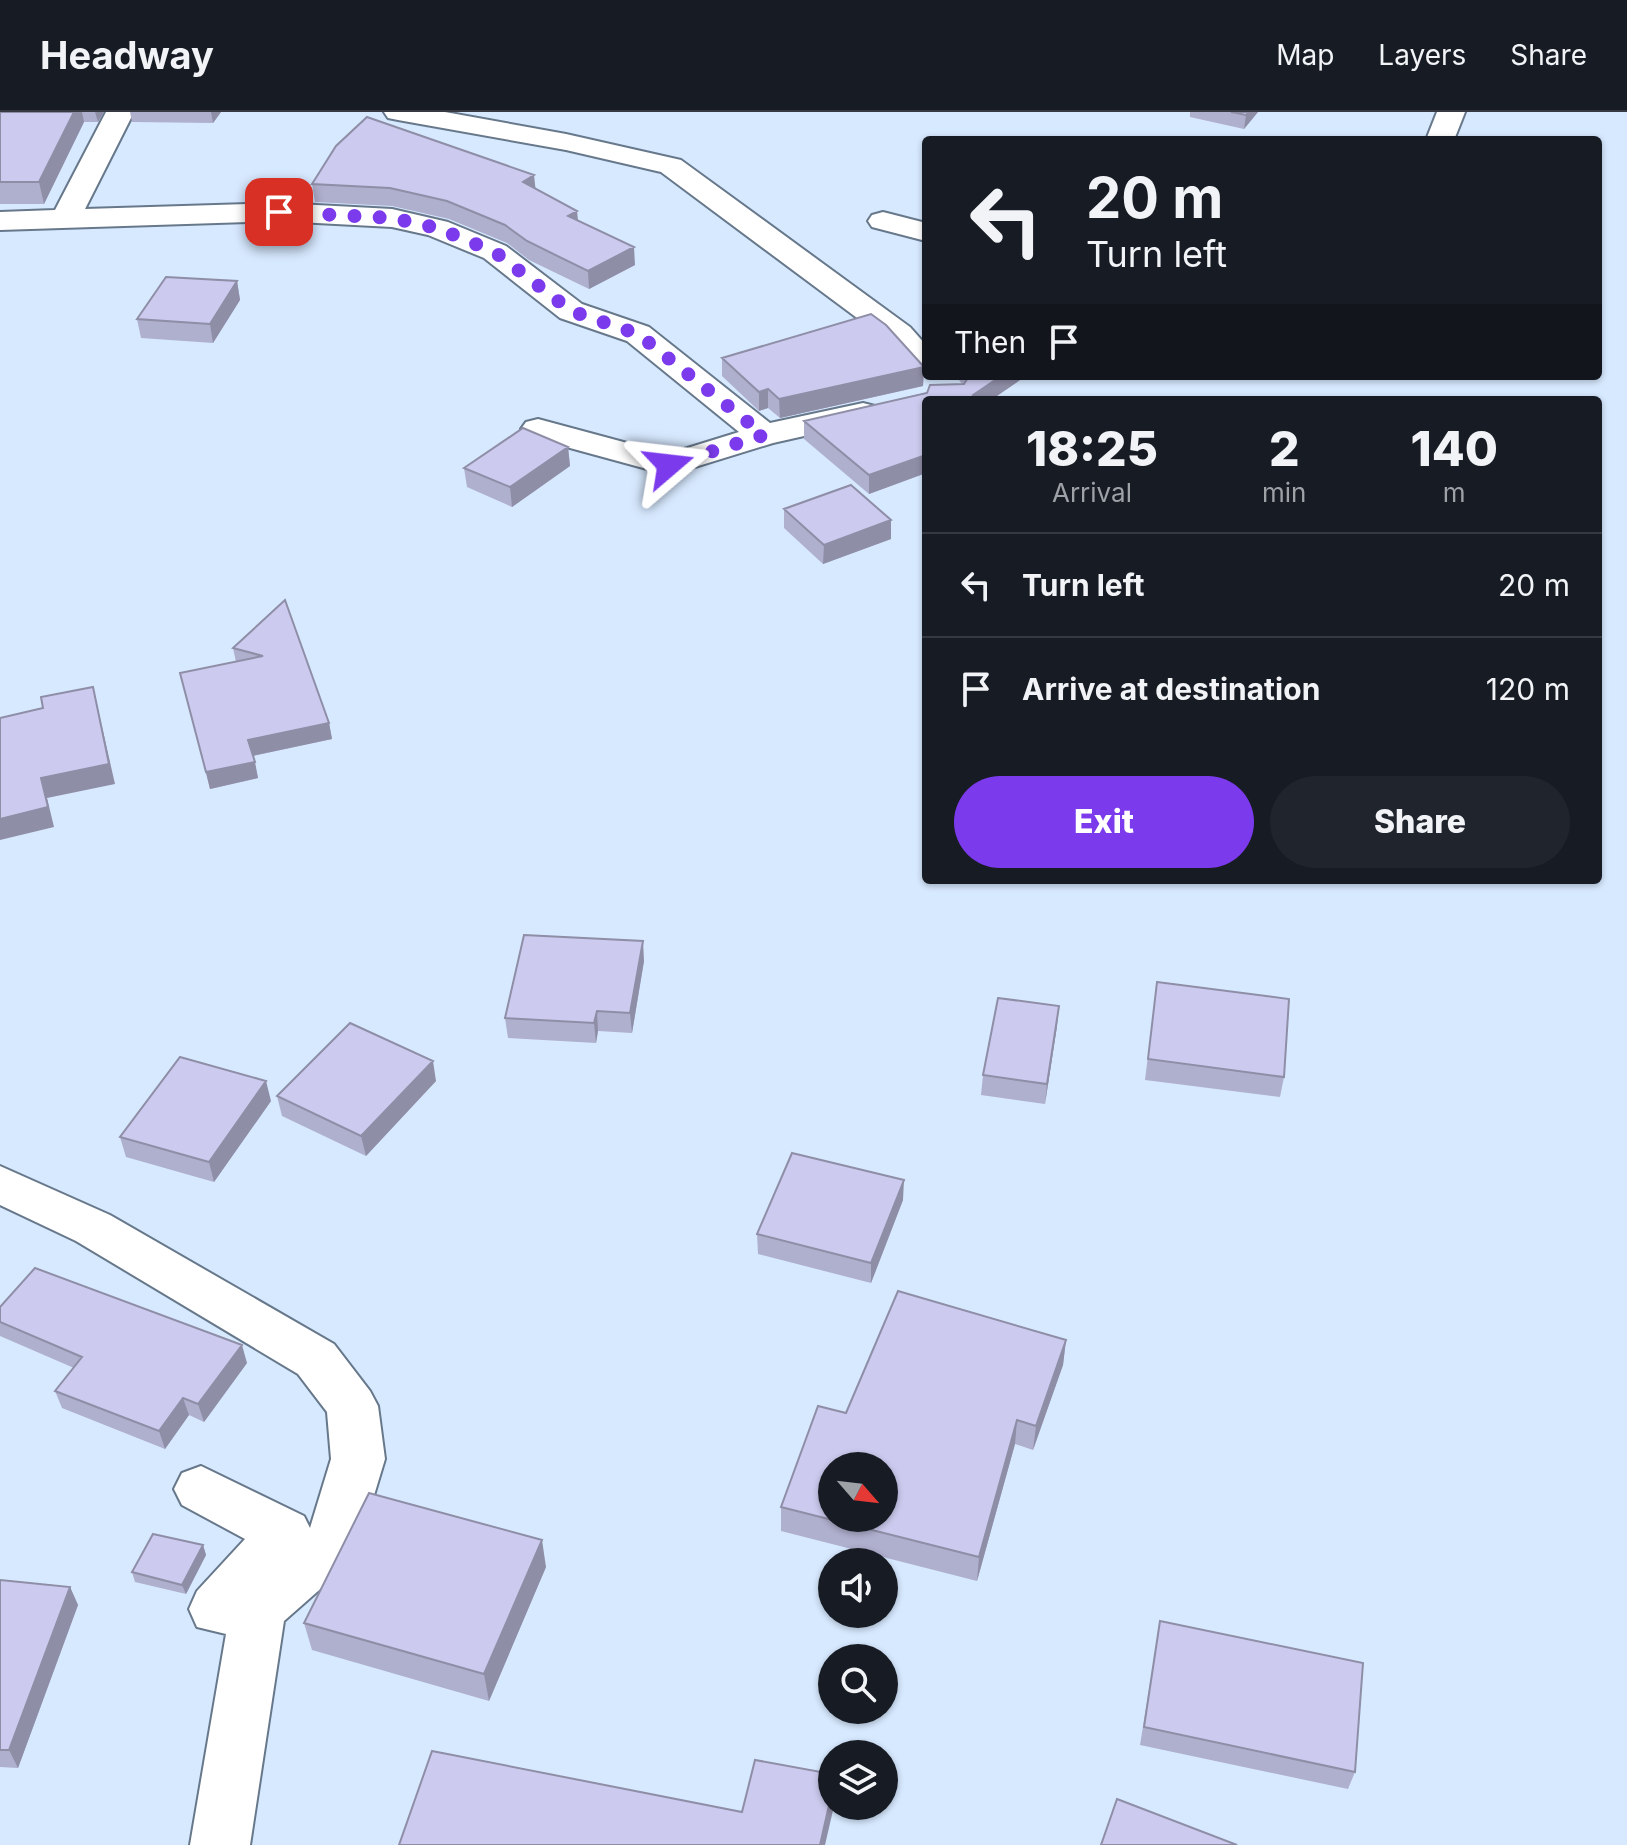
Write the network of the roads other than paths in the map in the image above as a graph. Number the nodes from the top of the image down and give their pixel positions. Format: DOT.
graph roads {
  1 [pos="120,112"];
  2 [pos="398,112"];
  3 [pos="1451,112"];
  4 [pos="1442,136"];
  5 [pos="65,219"];
  6 [pos="0,221"];
  7 [pos="883,221"];
  8 [pos="922,231"];
  9 [pos="922,360"];
  10 [pos="888,407"];
  11 [pos="538,429"];
  12 [pos="764,435"];
  13 [pos="0,1184"];
  14 [pos="201,1489"];
  15 [pos="258,1609"];
  16 [pos="220,1845"];
  1 -- 5 [label="street"];
  2 -- 9 [label="street"];
  3 -- 4 [label="street"];
  5 -- 6 [label="street"];
  5 -- 12 [label="street"];
  7 -- 8 [label="street"];
  10 -- 12 [label="street"];
  11 -- 12 [label="street"];
  13 -- 15 [label="street"];
  14 -- 15 [label="street"];
  15 -- 16 [label="street"];
}
